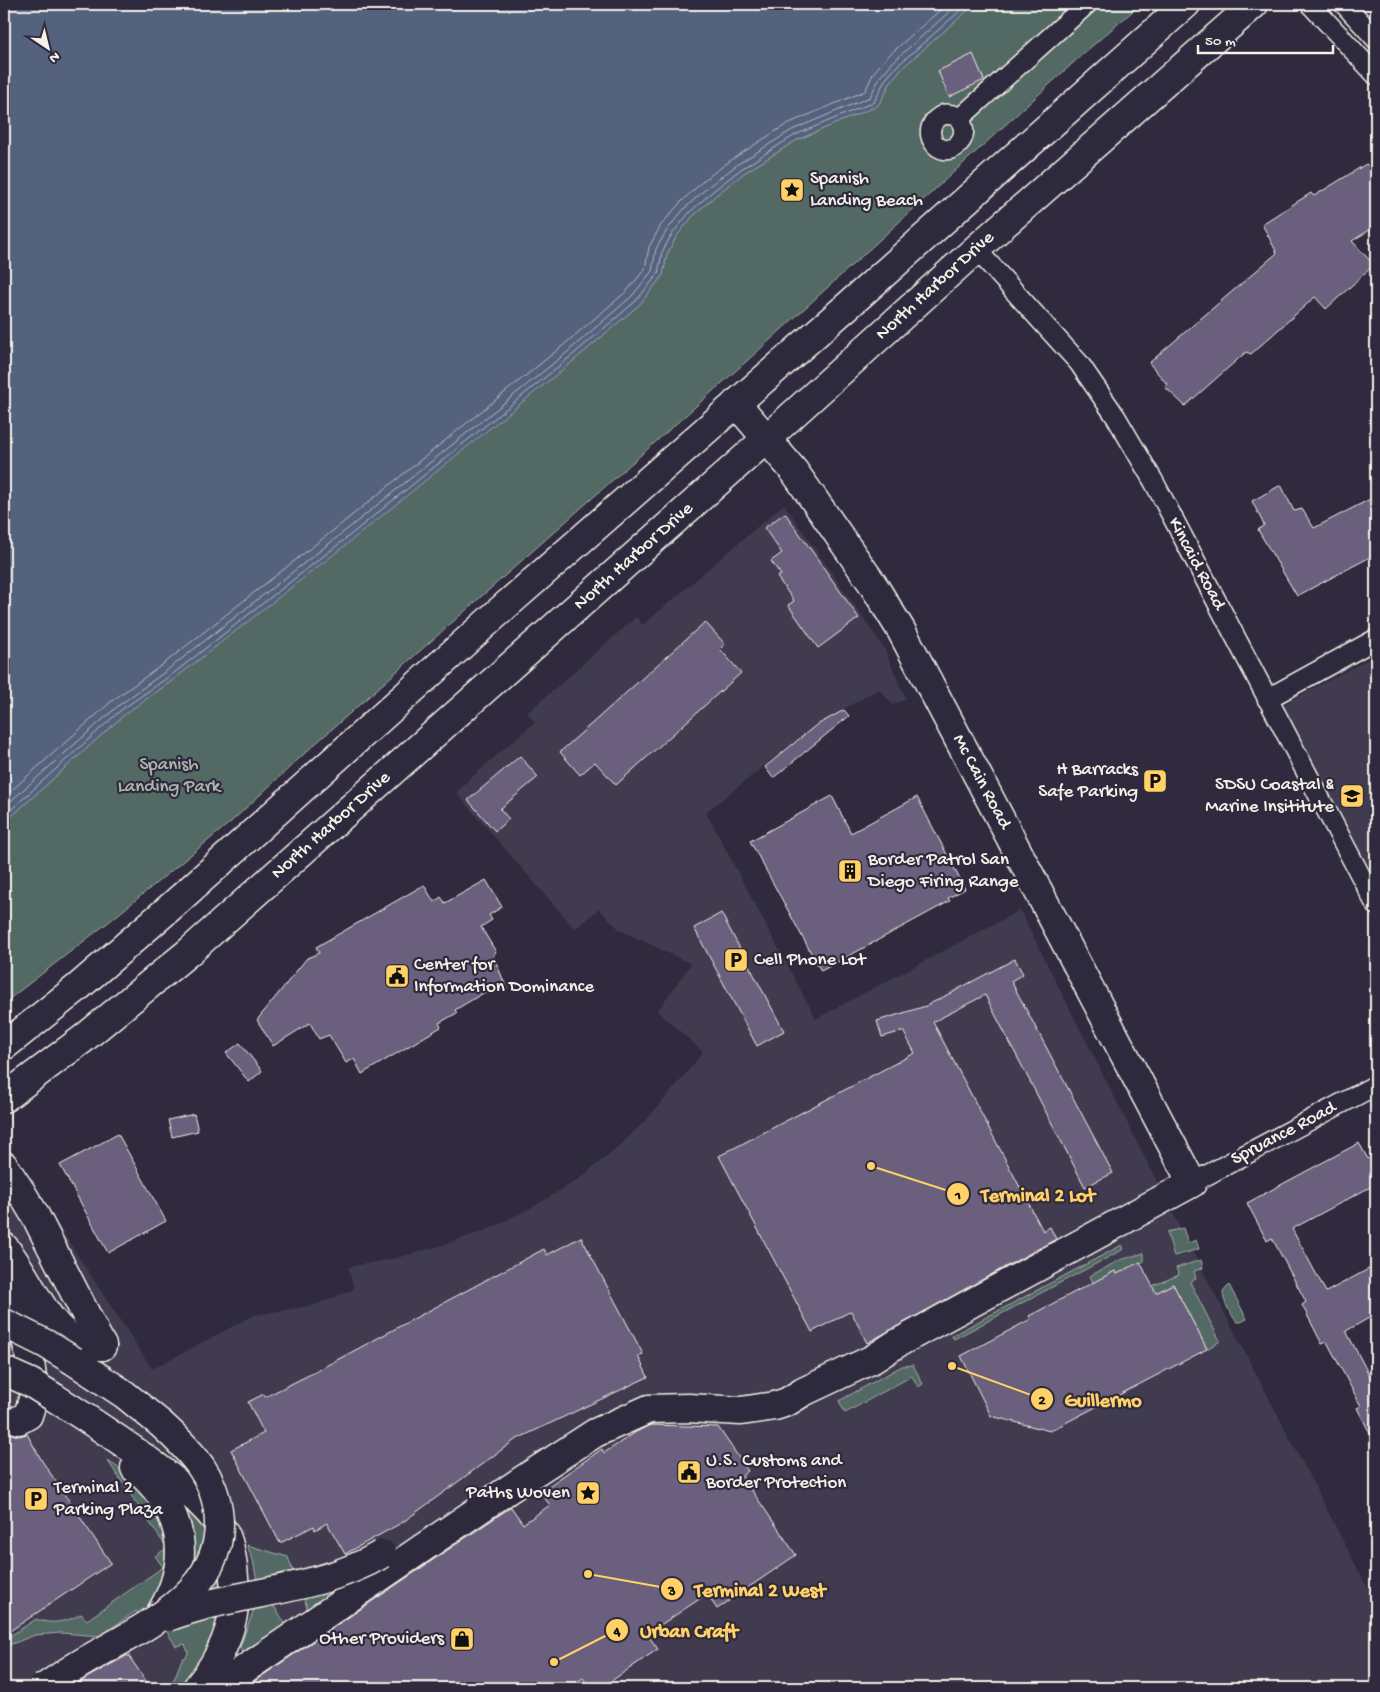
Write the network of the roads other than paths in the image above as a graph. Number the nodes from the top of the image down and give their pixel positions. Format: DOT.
graph roads {
  1 [pos="1086,4"];
  2 [pos="1186,4"];
  3 [pos="1254,4"];
  4 [pos="1310,4"];
  5 [pos="1344,4"];
  6 [pos="1376,39"];
  7 [pos="1376,75"];
  8 [pos="960,118"];
  9 [pos="976,249"];
  10 [pos="736,403"];
  11 [pos="766,439"];
  12 [pos="1376,639"];
  13 [pos="1267,698"];
  14 [pos="1376,906"];
  15 [pos="4,1046"];
  16 [pos="1376,1085"];
  17 [pos="4,1098"];
  18 [pos="4,1166"];
  19 [pos="1192,1183"];
  20 [pos="4,1247"];
  21 [pos="4,1268"];
  22 [pos="4,1323"];
  23 [pos="896,1344"];
  24 [pos="4,1371"];
  25 [pos="19,1420"];
  26 [pos="127,1452"];
  27 [pos="150,1624"];
  28 [pos="104,1647"];
  29 [pos="44,1688"];
  30 [pos="197,1688"];
  31 [pos="217,1688"];
  1 -- 8 [label="street"];
  2 -- 10 [label="main road"];
  3 -- 9 [label="main road, North Harbor Drive"];
  4 -- 7 [label="street"];
  5 -- 6 [label="street"];
  9 -- 11 [label="main road, North Harbor Drive"];
  9 -- 13 [label="street, Kincaid Road"];
  10 -- 11 [label="main road, Mc Cain Road"];
  10 -- 15 [label="main road"];
  11 -- 17 [label="main road, North Harbor Drive"];
  11 -- 19 [label="main road, Mc Cain Road"];
  12 -- 13 [label="street"];
  13 -- 14 [label="street, Kincaid Road"];
  16 -- 19 [label="street, Spruance Road"];
  18 -- 20 [label="main road"];
  19 -- 23 [label="main road"];
  21 -- 25 [label="main road"];
  22 -- 27 [label="main road, bridge"];
  23 -- 27 [label="main road, bridge"];
  23 -- 31 [label="main road"];
  24 -- 26 [label="main road, bridge"];
  26 -- 28 [label="main road"];
  26 -- 30 [label="main road"];
  27 -- 29 [label="main road, bridge"];
}
